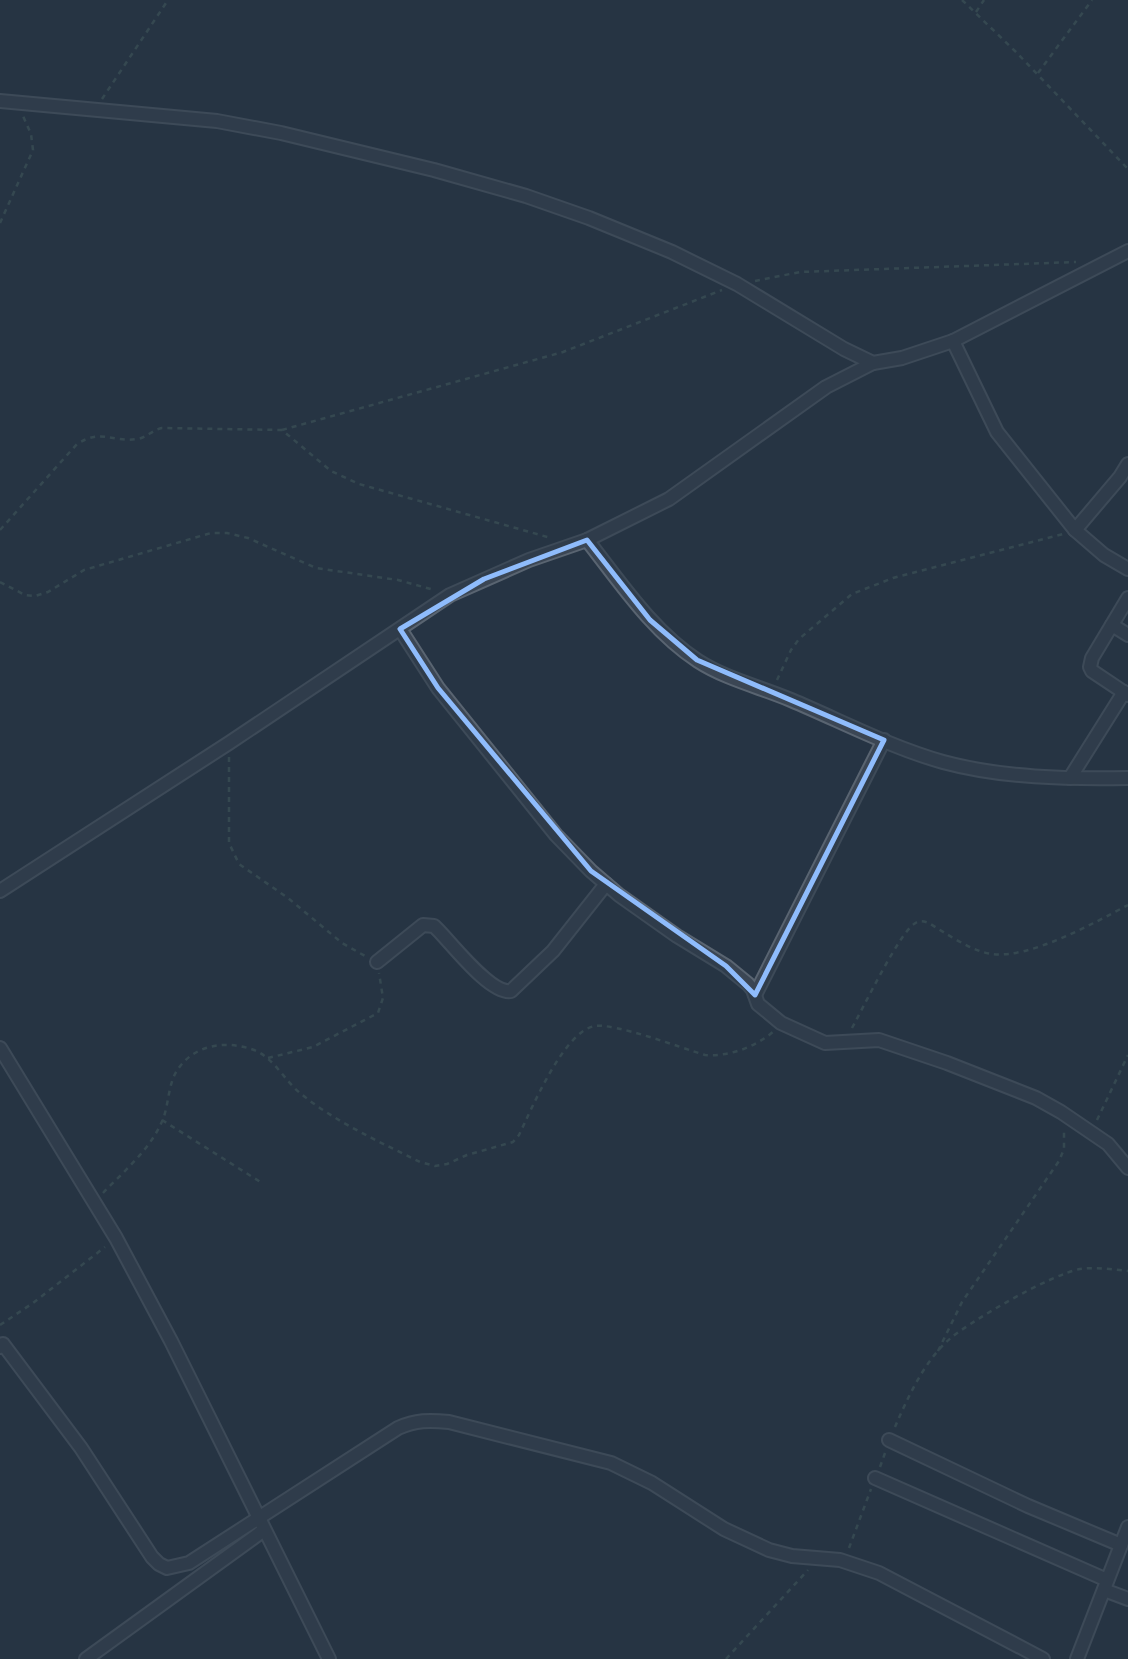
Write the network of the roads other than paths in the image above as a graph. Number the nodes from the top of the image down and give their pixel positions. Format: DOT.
graph roads {
  1 [pos="0,101"];
  2 [pos="1128,251"];
  3 [pos="953,341"];
  4 [pos="873,363"];
  5 [pos="1128,464"];
  6 [pos="1075,530"];
  7 [pos="581,542"];
  8 [pos="1128,569"];
  9 [pos="1128,598"];
  10 [pos="1112,625"];
  11 [pos="400,628"];
  12 [pos="1128,635"];
  13 [pos="1126,694"];
  14 [pos="884,740"];
  15 [pos="1070,778"];
  16 [pos="1128,778"];
  17 [pos="606,884"];
  18 [pos="0,891"];
  19 [pos="377,962"];
  20 [pos="755,995"];
  21 [pos="0,1048"];
  22 [pos="1128,1168"];
  23 [pos="0,1347"];
  24 [pos="890,1440"];
  25 [pos="875,1478"];
  26 [pos="261,1525"];
  27 [pos="1128,1527"];
  28 [pos="1121,1545"];
  29 [pos="1105,1585"];
  30 [pos="1128,1599"];
  31 [pos="1040,1658"];
  32 [pos="86,1659"];
  33 [pos="329,1659"];
  34 [pos="1077,1659"];
  1 -- 4 [label="street"];
  2 -- 3 [label="street"];
  3 -- 4 [label="street"];
  3 -- 6 [label="street"];
  4 -- 7 [label="street"];
  5 -- 6 [label="street"];
  6 -- 8 [label="street"];
  7 -- 11 [label="street"];
  7 -- 14 [label="street"];
  9 -- 10 [label="street"];
  10 -- 12 [label="street"];
  10 -- 13 [label="street"];
  11 -- 17 [label="street"];
  11 -- 18 [label="street"];
  13 -- 15 [label="street"];
  14 -- 15 [label="street"];
  14 -- 20 [label="street"];
  15 -- 16 [label="street"];
  17 -- 19 [label="street"];
  17 -- 20 [label="street"];
  20 -- 22 [label="street"];
  21 -- 26 [label="street"];
  23 -- 26 [label="street"];
  24 -- 28 [label="street"];
  25 -- 29 [label="street"];
  26 -- 31 [label="street"];
  26 -- 32 [label="street"];
  26 -- 33 [label="street"];
  27 -- 28 [label="street"];
  28 -- 29 [label="street"];
  29 -- 30 [label="street"];
  29 -- 34 [label="street"];
}
